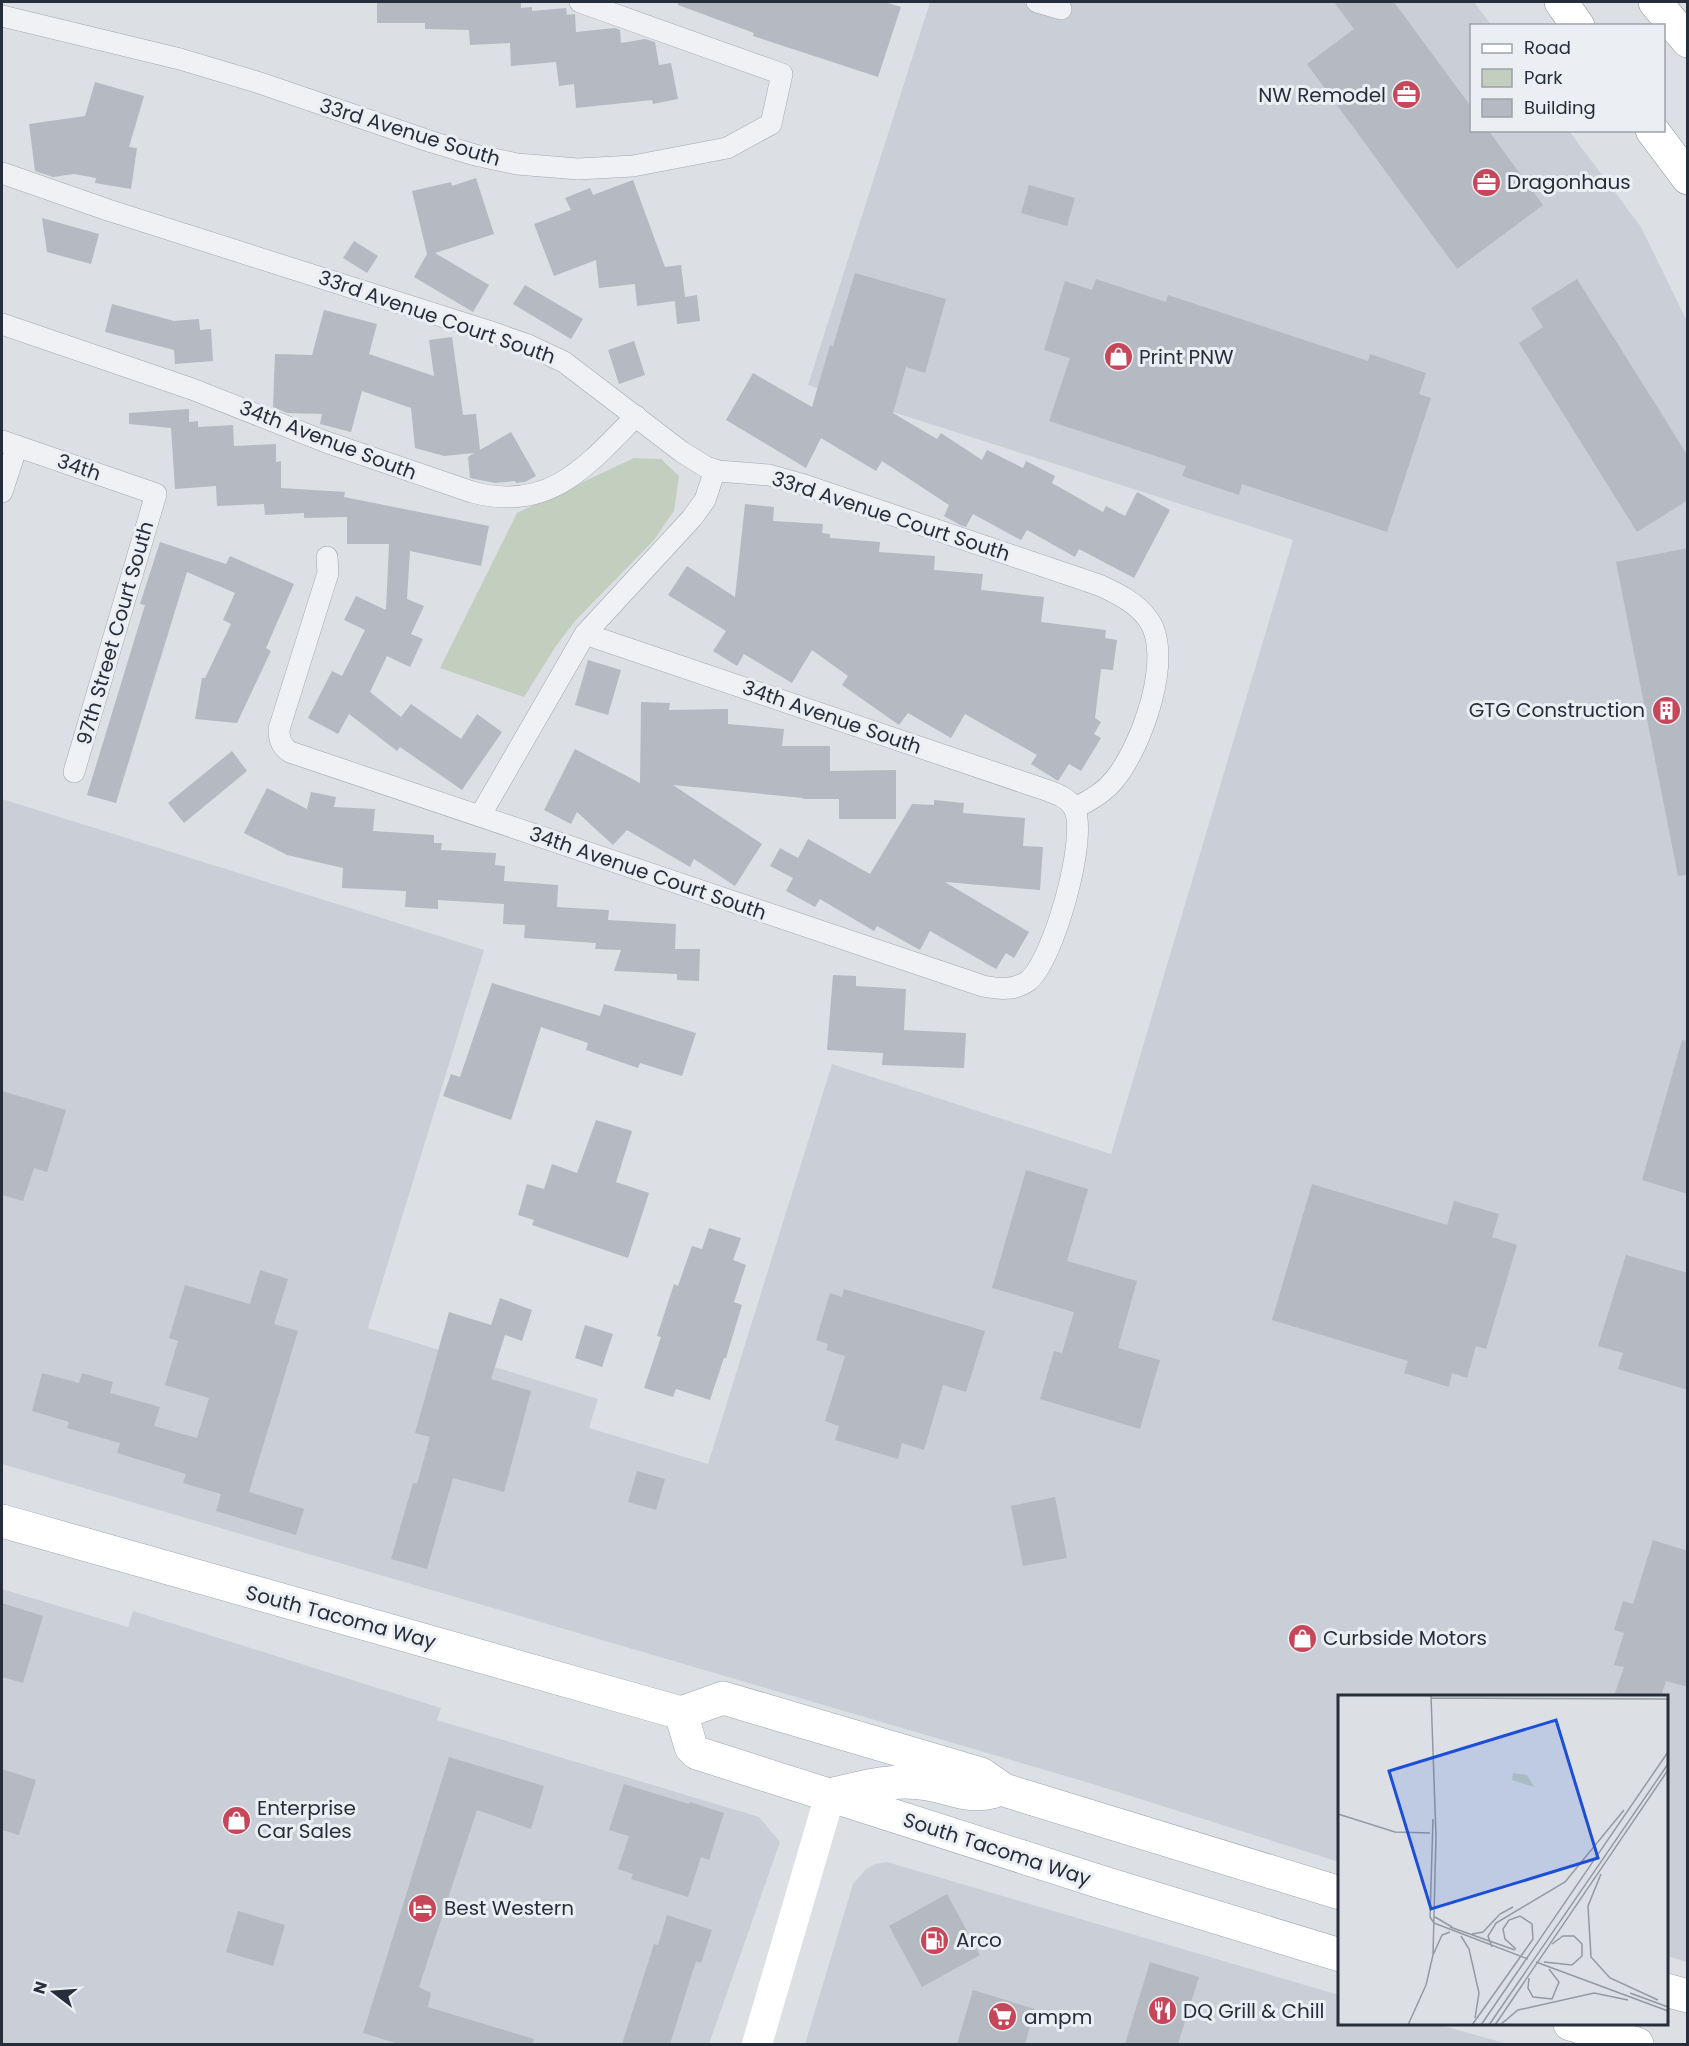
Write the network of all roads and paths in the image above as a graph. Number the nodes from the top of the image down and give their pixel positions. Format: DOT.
graph roads {
  1 [pos="580,2"];
  2 [pos="1037,2"];
  3 [pos="1561,2"];
  4 [pos="1655,2"];
  5 [pos="1062,9"];
  6 [pos="2,16"];
  7 [pos="1577,24"];
  8 [pos="1688,41"];
  9 [pos="1654,132"];
  10 [pos="2,173"];
  11 [pos="1688,178"];
  12 [pos="2,324"];
  13 [pos="636,416"];
  14 [pos="9,443"];
  15 [pos="715,470"];
  16 [pos="2,492"];
  17 [pos="156,494"];
  18 [pos="327,557"];
  19 [pos="585,634"];
  20 [pos="74,772"];
  21 [pos="1074,808"];
  22 [pos="480,816"];
  23 [pos="2,1521"];
  24 [pos="681,1713"];
  25 [pos="1004,1790"];
  26 [pos="830,1795"];
  27 [pos="1338,1892"];
  28 [pos="1338,1954"];
  29 [pos="1668,1991"];
  30 [pos="1688,1996"];
  31 [pos="1573,2025"];
  32 [pos="757,2044"];
  33 [pos="1637,2044"];
  1 -- 6 [label="street, 33rd Avenue South"];
  2 -- 5 [label="street"];
  3 -- 7 [label="main road"];
  4 -- 8 [label="main road"];
  9 -- 11 [label="main road"];
  10 -- 13 [label="street, 33rd Avenue Court South"];
  12 -- 13 [label="street, 34th Avenue South"];
  13 -- 15 [label="street, 33rd Avenue Court South"];
  14 -- 16 [label="street"];
  14 -- 17 [label="street, 34th"];
  15 -- 19 [label="street"];
  15 -- 21 [label="street, 33rd Avenue Court South"];
  17 -- 20 [label="street, 97th Street Court South"];
  18 -- 22 [label="street, 34th Avenue Court South"];
  19 -- 21 [label="street, 34th Avenue South"];
  19 -- 22 [label="street"];
  21 -- 22 [label="street, 34th Avenue Court South"];
  23 -- 24 [label="main road, South Tacoma Way"];
  24 -- 25 [label="main road"];
  24 -- 26 [label="main road, South Tacoma Way"];
  25 -- 26 [label="main road"];
  25 -- 27 [label="main road"];
  26 -- 28 [label="main road, South Tacoma Way"];
  26 -- 32 [label="main road"];
  29 -- 30 [label="main road"];
  31 -- 33 [label="main road"];
}
